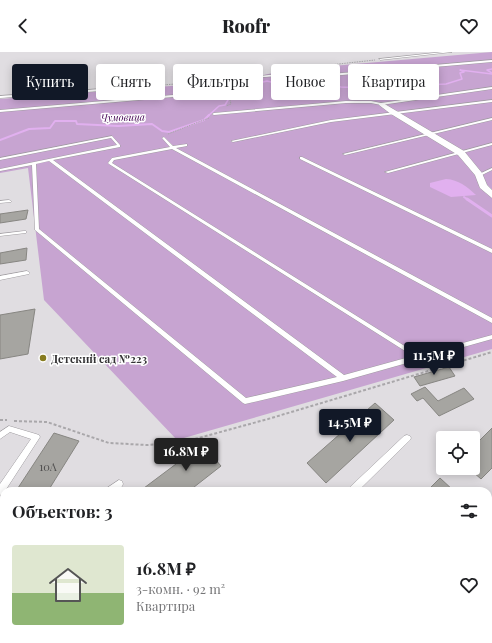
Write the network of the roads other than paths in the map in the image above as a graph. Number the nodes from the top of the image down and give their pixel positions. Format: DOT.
graph roads {
  1 [pos="451,52"];
  2 [pos="380,59"];
  3 [pos="492,61"];
  4 [pos="263,76"];
  5 [pos="492,88"];
  6 [pos="96,90"];
  7 [pos="173,96"];
  8 [pos="0,97"];
  9 [pos="492,100"];
  10 [pos="380,104"];
  11 [pos="0,111"];
  12 [pos="393,113"];
  13 [pos="214,114"];
  14 [pos="492,119"];
  15 [pos="428,134"];
  16 [pos="164,138"];
  17 [pos="233,141"];
  18 [pos="492,144"];
  19 [pos="186,145"];
  20 [pos="172,147"];
  21 [pos="461,153"];
  22 [pos="345,154"];
  23 [pos="301,158"];
  24 [pos="0,159"];
  25 [pos="50,160"];
  26 [pos="34,164"];
  27 [pos="492,169"];
  28 [pos="0,170"];
  29 [pos="387,172"];
  30 [pos="479,175"];
  31 [pos="492,195"];
  32 [pos="9,201"];
  33 [pos="0,202"];
  34 [pos="24,232"];
  35 [pos="0,235"];
  36 [pos="492,251"];
  37 [pos="27,273"];
  38 [pos="0,278"];
  39 [pos="492,321"];
  40 [pos="492,337"];
  41 [pos="417,356"];
  42 [pos="343,378"];
  43 [pos="0,436"];
  44 [pos="407,438"];
  45 [pos="119,484"];
  46 [pos="3,487"];
  47 [pos="115,487"];
  48 [pos="356,487"];
  1 -- 2 [label="lane"];
  3 -- 4 [label="lane"];
  5 -- 10 [label="lane"];
  6 -- 8 [label="lane"];
  7 -- 11 [label="lane"];
  9 -- 12 [label="lane"];
  10 -- 12 [label="street"];
  10 -- 13 [label="lane"];
  12 -- 15 [label="street"];
  12 -- 17 [label="lane"];
  14 -- 15 [label="lane"];
  15 -- 21 [label="street"];
  15 -- 22 [label="lane"];
  16 -- 20 [label="lane"];
  18 -- 21 [label="lane"];
  19 -- 20 [label="lane"];
  20 -- 39 [label="lane"];
  20 -- 41 [label="lane"];
  21 -- 29 [label="lane"];
  21 -- 30 [label="street"];
  23 -- 36 [label="lane"];
  24 -- 25 [label="lane"];
  25 -- 26 [label="lane"];
  25 -- 42 [label="lane"];
  26 -- 28 [label="lane"];
  26 -- 42 [label="lane"];
  27 -- 30 [label="lane"];
  30 -- 31 [label="street"];
  32 -- 33 [label="lane"];
  34 -- 35 [label="lane"];
  37 -- 38 [label="lane"];
  40 -- 41 [label="lane"];
  41 -- 42 [label="lane"];
  43 -- 46 [label="lane"];
  44 -- 48 [label="lane"];
  45 -- 47 [label="lane"];
}
